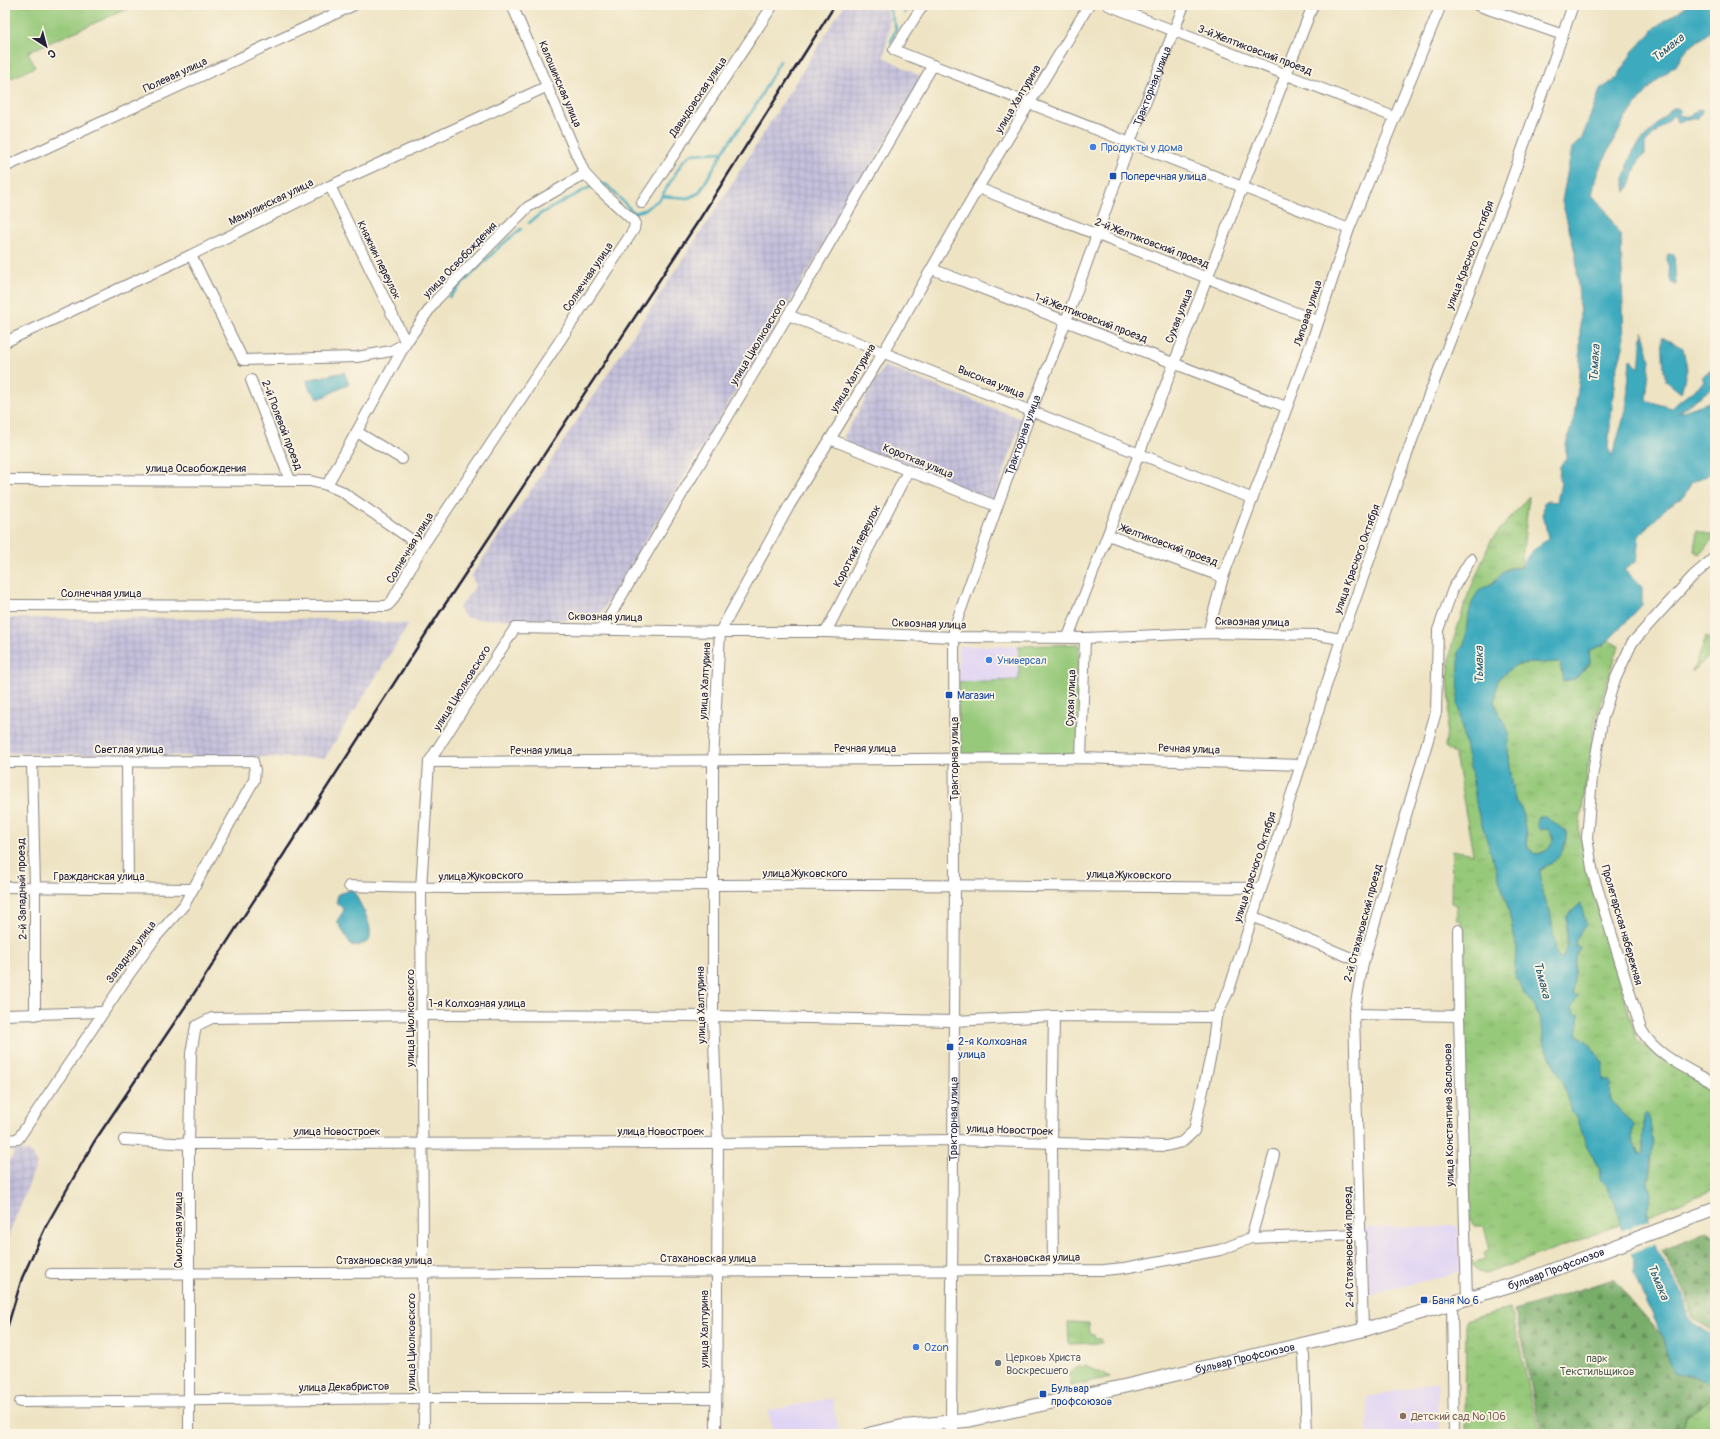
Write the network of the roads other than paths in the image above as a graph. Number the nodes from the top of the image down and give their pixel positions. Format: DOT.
graph roads {
  1 [pos="354,5"];
  2 [pos="512,5"];
  3 [pos="773,5"];
  4 [pos="923,5"];
  5 [pos="1089,5"];
  6 [pos="1108,5"];
  7 [pos="1184,5"];
  8 [pos="1313,5"];
  9 [pos="1441,5"];
  10 [pos="1477,5"];
  11 [pos="1573,5"];
  12 [pos="1174,31"];
  13 [pos="1563,35"];
  14 [pos="933,65"];
  15 [pos="1286,75"];
  16 [pos="548,86"];
  17 [pos="1030,103"];
  18 [pos="1394,117"];
  19 [pos="1130,142"];
  20 [pos="5,167"];
  21 [pos="588,177"];
  22 [pos="330,186"];
  23 [pos="1243,187"];
  24 [pos="978,188"];
  25 [pos="642,203"];
  26 [pos="1349,228"];
  27 [pos="1096,235"];
  28 [pos="191,255"];
  29 [pos="932,269"];
  30 [pos="1207,278"];
  31 [pos="788,315"];
  32 [pos="1066,321"];
  33 [pos="1317,321"];
  34 [pos="5,342"];
  35 [pos="406,343"];
  36 [pos="883,353"];
  37 [pos="1174,363"];
  38 [pos="251,380"];
  39 [pos="1286,407"];
  40 [pos="1030,411"];
  41 [pos="357,432"];
  42 [pos="830,439"];
  43 [pos="1139,454"];
  44 [pos="402,459"];
  45 [pos="908,471"];
  46 [pos="5,480"];
  47 [pos="290,480"];
  48 [pos="327,485"];
  49 [pos="1251,498"];
  50 [pos="996,506"];
  51 [pos="1108,535"];
  52 [pos="422,547"];
  53 [pos="1715,557"];
  54 [pos="1471,559"];
  55 [pos="1223,577"];
  56 [pos="5,605"];
  57 [pos="515,628"];
  58 [pos="602,629"];
  59 [pos="720,632"];
  60 [pos="826,632"];
  61 [pos="1208,633"];
  62 [pos="1068,636"];
  63 [pos="954,637"];
  64 [pos="1085,638"];
  65 [pos="1341,639"];
  66 [pos="1081,758"];
  67 [pos="128,760"];
  68 [pos="954,760"];
  69 [pos="253,761"];
  70 [pos="713,761"];
  71 [pos="5,762"];
  72 [pos="32,762"];
  73 [pos="429,762"];
  74 [pos="1301,765"];
  75 [pos="955,884"];
  76 [pos="713,885"];
  77 [pos="349,886"];
  78 [pos="5,887"];
  79 [pos="128,887"];
  80 [pos="35,888"];
  81 [pos="1262,888"];
  82 [pos="192,889"];
  83 [pos="421,889"];
  84 [pos="1252,916"];
  85 [pos="1458,930"];
  86 [pos="1363,963"];
  87 [pos="102,1012"];
  88 [pos="1354,1014"];
  89 [pos="5,1015"];
  90 [pos="35,1015"];
  91 [pos="422,1015"];
  92 [pos="713,1016"];
  93 [pos="1054,1016"];
  94 [pos="1458,1016"];
  95 [pos="1216,1017"];
  96 [pos="954,1021"];
  97 [pos="196,1026"];
  98 [pos="1715,1084"];
  99 [pos="1194,1131"];
  100 [pos="5,1140"];
  101 [pos="124,1140"];
  102 [pos="952,1140"];
  103 [pos="421,1143"];
  104 [pos="718,1143"];
  105 [pos="189,1144"];
  106 [pos="1052,1144"];
  107 [pos="1274,1155"];
  108 [pos="1715,1209"];
  109 [pos="1361,1234"];
  110 [pos="1251,1238"];
  111 [pos="716,1270"];
  112 [pos="1054,1270"];
  113 [pos="953,1271"];
  114 [pos="423,1272"];
  115 [pos="190,1273"];
  116 [pos="51,1274"];
  117 [pos="1467,1300"];
  118 [pos="1452,1304"];
  119 [pos="1363,1330"];
  120 [pos="1301,1345"];
  121 [pos="423,1398"];
  122 [pos="716,1398"];
  123 [pos="189,1400"];
  124 [pos="20,1402"];
  125 [pos="952,1428"];
  126 [pos="189,1434"];
  127 [pos="424,1434"];
  128 [pos="716,1434"];
  129 [pos="870,1434"];
  130 [pos="1307,1434"];
  131 [pos="1454,1434"];
  1 -- 20 [label="street, Полевая улица"];
  2 -- 16 [label="street, Калошинская улица"];
  3 -- 25 [label="street, Давыдовская улица"];
  4 -- 14 [label="street"];
  5 -- 17 [label="street, улица Халтурина"];
  6 -- 12 [label="street, 3-й Желтиковский проезд"];
  7 -- 12 [label="street, Тракторная улица"];
  8 -- 15 [label="street, Сухая улица"];
  9 -- 18 [label="street, Липовая улица"];
  10 -- 13 [label="street"];
  11 -- 13 [label="street, улица Красного Октября"];
  12 -- 15 [label="street, 3-й Желтиковский проезд"];
  12 -- 19 [label="street, Тракторная улица"];
  13 -- 65 [label="street, улица Красного Октября"];
  14 -- 17 [label="street"];
  14 -- 31 [label="street, улица Циолковского"];
  15 -- 18 [label="street, 3-й Желтиковский проезд"];
  15 -- 23 [label="street, Сухая улица"];
  16 -- 21 [label="street, Калошинская улица"];
  16 -- 22 [label="street, Мамулинская улица"];
  17 -- 19 [label="street"];
  17 -- 24 [label="street, улица Халтурина"];
  18 -- 26 [label="street, Липовая улица"];
  19 -- 23 [label="street"];
  19 -- 27 [label="street, Тракторная улица"];
  21 -- 35 [label="street, улица Освобождения"];
  21 -- 52 [label="street, Солнечная улица"];
  22 -- 28 [label="street, Мамулинская улица"];
  22 -- 35 [label="street, Княжнин переулок"];
  23 -- 26 [label="street"];
  23 -- 30 [label="street, Сухая улица"];
  24 -- 27 [label="street, 2-й Желтиковский проезд"];
  24 -- 29 [label="street, улица Халтурина"];
  26 -- 33 [label="street, Липовая улица"];
  27 -- 30 [label="street, 2-й Желтиковский проезд"];
  27 -- 32 [label="street, Тракторная улица"];
  28 -- 34 [label="street, Мамулинская улица"];
  28 -- 35 [label="street"];
  29 -- 32 [label="street, 1-й Желтиковский проезд"];
  29 -- 36 [label="street, улица Халтурина"];
  30 -- 33 [label="street, 2-й Желтиковский проезд"];
  30 -- 37 [label="street, Сухая улица"];
  31 -- 36 [label="street, Высокая улица"];
  31 -- 58 [label="street, улица Циолковского"];
  32 -- 37 [label="street, 1-й Желтиковский проезд"];
  32 -- 40 [label="street, Тракторная улица"];
  33 -- 39 [label="street, Липовая улица"];
  35 -- 41 [label="street, улица Освобождения"];
  36 -- 40 [label="street, Высокая улица"];
  36 -- 42 [label="street, улица Халтурина"];
  37 -- 39 [label="street, 1-й Желтиковский проезд"];
  37 -- 43 [label="street, Сухая улица"];
  38 -- 47 [label="street, 2-й Полевой проезд"];
  39 -- 49 [label="street, Липовая улица"];
  40 -- 43 [label="street, Высокая улица"];
  40 -- 50 [label="street, Тракторная улица"];
  41 -- 44 [label="street"];
  41 -- 48 [label="street, улица Освобождения"];
  42 -- 45 [label="street, Короткая улица"];
  42 -- 59 [label="street, улица Халтурина"];
  43 -- 49 [label="street, Высокая улица"];
  43 -- 51 [label="street, Сухая улица"];
  45 -- 50 [label="street, Короткая улица"];
  45 -- 60 [label="street, Короткий переулок"];
  46 -- 47 [label="street, улица Освобождения"];
  47 -- 48 [label="street, улица Освобождения"];
  48 -- 52 [label="street"];
  49 -- 55 [label="street, Липовая улица"];
  50 -- 63 [label="street, Тракторная улица"];
  51 -- 55 [label="street, Желтиковский проезд"];
  51 -- 62 [label="street, Сухая улица"];
  52 -- 56 [label="street, Солнечная улица"];
  53 -- 98 [label="street, Пролетарская набережная"];
  54 -- 86 [label="street, 2-й Стахановский проезд"];
  55 -- 61 [label="street, Липовая улица"];
  57 -- 58 [label="street, Сквозная улица"];
  57 -- 73 [label="street, улица Циолковского"];
  58 -- 59 [label="street, Сквозная улица"];
  59 -- 60 [label="street, Сквозная улица"];
  59 -- 70 [label="street, улица Халтурина"];
  60 -- 63 [label="street, Сквозная улица"];
  61 -- 64 [label="street, Сквозная улица"];
  61 -- 65 [label="street, Сквозная улица"];
  62 -- 63 [label="street, Сквозная улица"];
  62 -- 64 [label="street, Сквозная улица"];
  63 -- 68 [label="street, Тракторная улица"];
  64 -- 66 [label="street, Сухая улица"];
  65 -- 74 [label="street, улица Красного Октября"];
  66 -- 68 [label="street, Речная улица"];
  66 -- 74 [label="street, Речная улица"];
  67 -- 69 [label="street, Светлая улица"];
  67 -- 72 [label="street, Светлая улица"];
  67 -- 79 [label="street"];
  68 -- 70 [label="street, Речная улица"];
  68 -- 75 [label="street, Тракторная улица"];
  69 -- 82 [label="street, Западная улица"];
  70 -- 73 [label="street, Речная улица"];
  70 -- 76 [label="street, улица Халтурина"];
  71 -- 72 [label="street, Светлая улица"];
  72 -- 80 [label="street, 2-й Западный проезд"];
  73 -- 83 [label="street, улица Циолковского"];
  74 -- 81 [label="street, улица Красного Октября"];
  75 -- 76 [label="street, улица Жуковского"];
  75 -- 81 [label="street, улица Жуковского"];
  75 -- 96 [label="street, Тракторная улица"];
  76 -- 83 [label="street, улица Жуковского"];
  76 -- 92 [label="street, улица Халтурина"];
  77 -- 83 [label="street, улица Жуковского"];
  78 -- 80 [label="street, Гражданская улица"];
  79 -- 80 [label="street, Гражданская улица"];
  79 -- 82 [label="street, Гражданская улица"];
  80 -- 90 [label="street, 2-й Западный проезд"];
  81 -- 84 [label="street, улица Красного Октября"];
  82 -- 87 [label="street, Западная улица"];
  83 -- 91 [label="street, улица Циолковского"];
  84 -- 86 [label="street"];
  84 -- 95 [label="street, улица Красного Октября"];
  85 -- 94 [label="street, улица Константина Заслонова"];
  86 -- 88 [label="street, 2-й Стахановский проезд"];
  87 -- 90 [label="street"];
  87 -- 100 [label="street, Западная улица"];
  88 -- 94 [label="street"];
  88 -- 109 [label="street, 2-й Стахановский проезд"];
  89 -- 90 [label="street"];
  91 -- 92 [label="street, 1-я Колхозная улица"];
  91 -- 97 [label="street, 1-я Колхозная улица"];
  91 -- 103 [label="street, улица Циолковского"];
  92 -- 96 [label="street"];
  92 -- 104 [label="street, улица Халтурина"];
  93 -- 95 [label="street"];
  93 -- 96 [label="street"];
  93 -- 106 [label="street"];
  94 -- 117 [label="street, улица Константина Заслонова"];
  95 -- 99 [label="street, улица Красного Октября"];
  96 -- 102 [label="street, Тракторная улица"];
  97 -- 105 [label="street, Смольная улица"];
  99 -- 106 [label="street, улица Новостроек"];
  101 -- 105 [label="street, улица Новостроек"];
  102 -- 104 [label="street, улица Новостроек"];
  102 -- 106 [label="street, улица Новостроек"];
  102 -- 113 [label="street, Тракторная улица"];
  103 -- 104 [label="street, улица Новостроек"];
  103 -- 105 [label="street, улица Новостроек"];
  103 -- 114 [label="street, улица Циолковского"];
  104 -- 111 [label="street, улица Халтурина"];
  105 -- 115 [label="street, Смольная улица"];
  106 -- 112 [label="street"];
  107 -- 110 [label="street"];
  108 -- 117 [label="main road, бульвар Профсоюзов"];
  109 -- 110 [label="street, Стахановская улица"];
  109 -- 119 [label="street, 2-й Стахановский проезд"];
  110 -- 112 [label="street, Стахановская улица"];
  111 -- 113 [label="street, Стахановская улица"];
  111 -- 114 [label="street, Стахановская улица"];
  111 -- 122 [label="street, улица Халтурина"];
  112 -- 113 [label="street, Стахановская улица"];
  113 -- 125 [label="street, Тракторная улица"];
  114 -- 115 [label="street, Стахановская улица"];
  114 -- 121 [label="street, улица Циолковского"];
  115 -- 116 [label="street, Стахановская улица"];
  115 -- 123 [label="street, Смольная улица"];
  117 -- 118 [label="main road, бульвар Профсоюзов"];
  118 -- 119 [label="main road, бульвар Профсоюзов"];
  118 -- 131 [label="street"];
  119 -- 120 [label="main road, бульвар Профсоюзов"];
  120 -- 125 [label="main road, бульвар Профсоюзов"];
  120 -- 130 [label="street"];
  121 -- 122 [label="street, улица Декабристов"];
  121 -- 123 [label="street, улица Декабристов"];
  121 -- 127 [label="street, улица Циолковского"];
  122 -- 128 [label="street, улица Халтурина"];
  123 -- 124 [label="street, улица Декабристов"];
  123 -- 126 [label="street, Смольная улица"];
  125 -- 129 [label="main road, бульвар Профсоюзов"];
}
